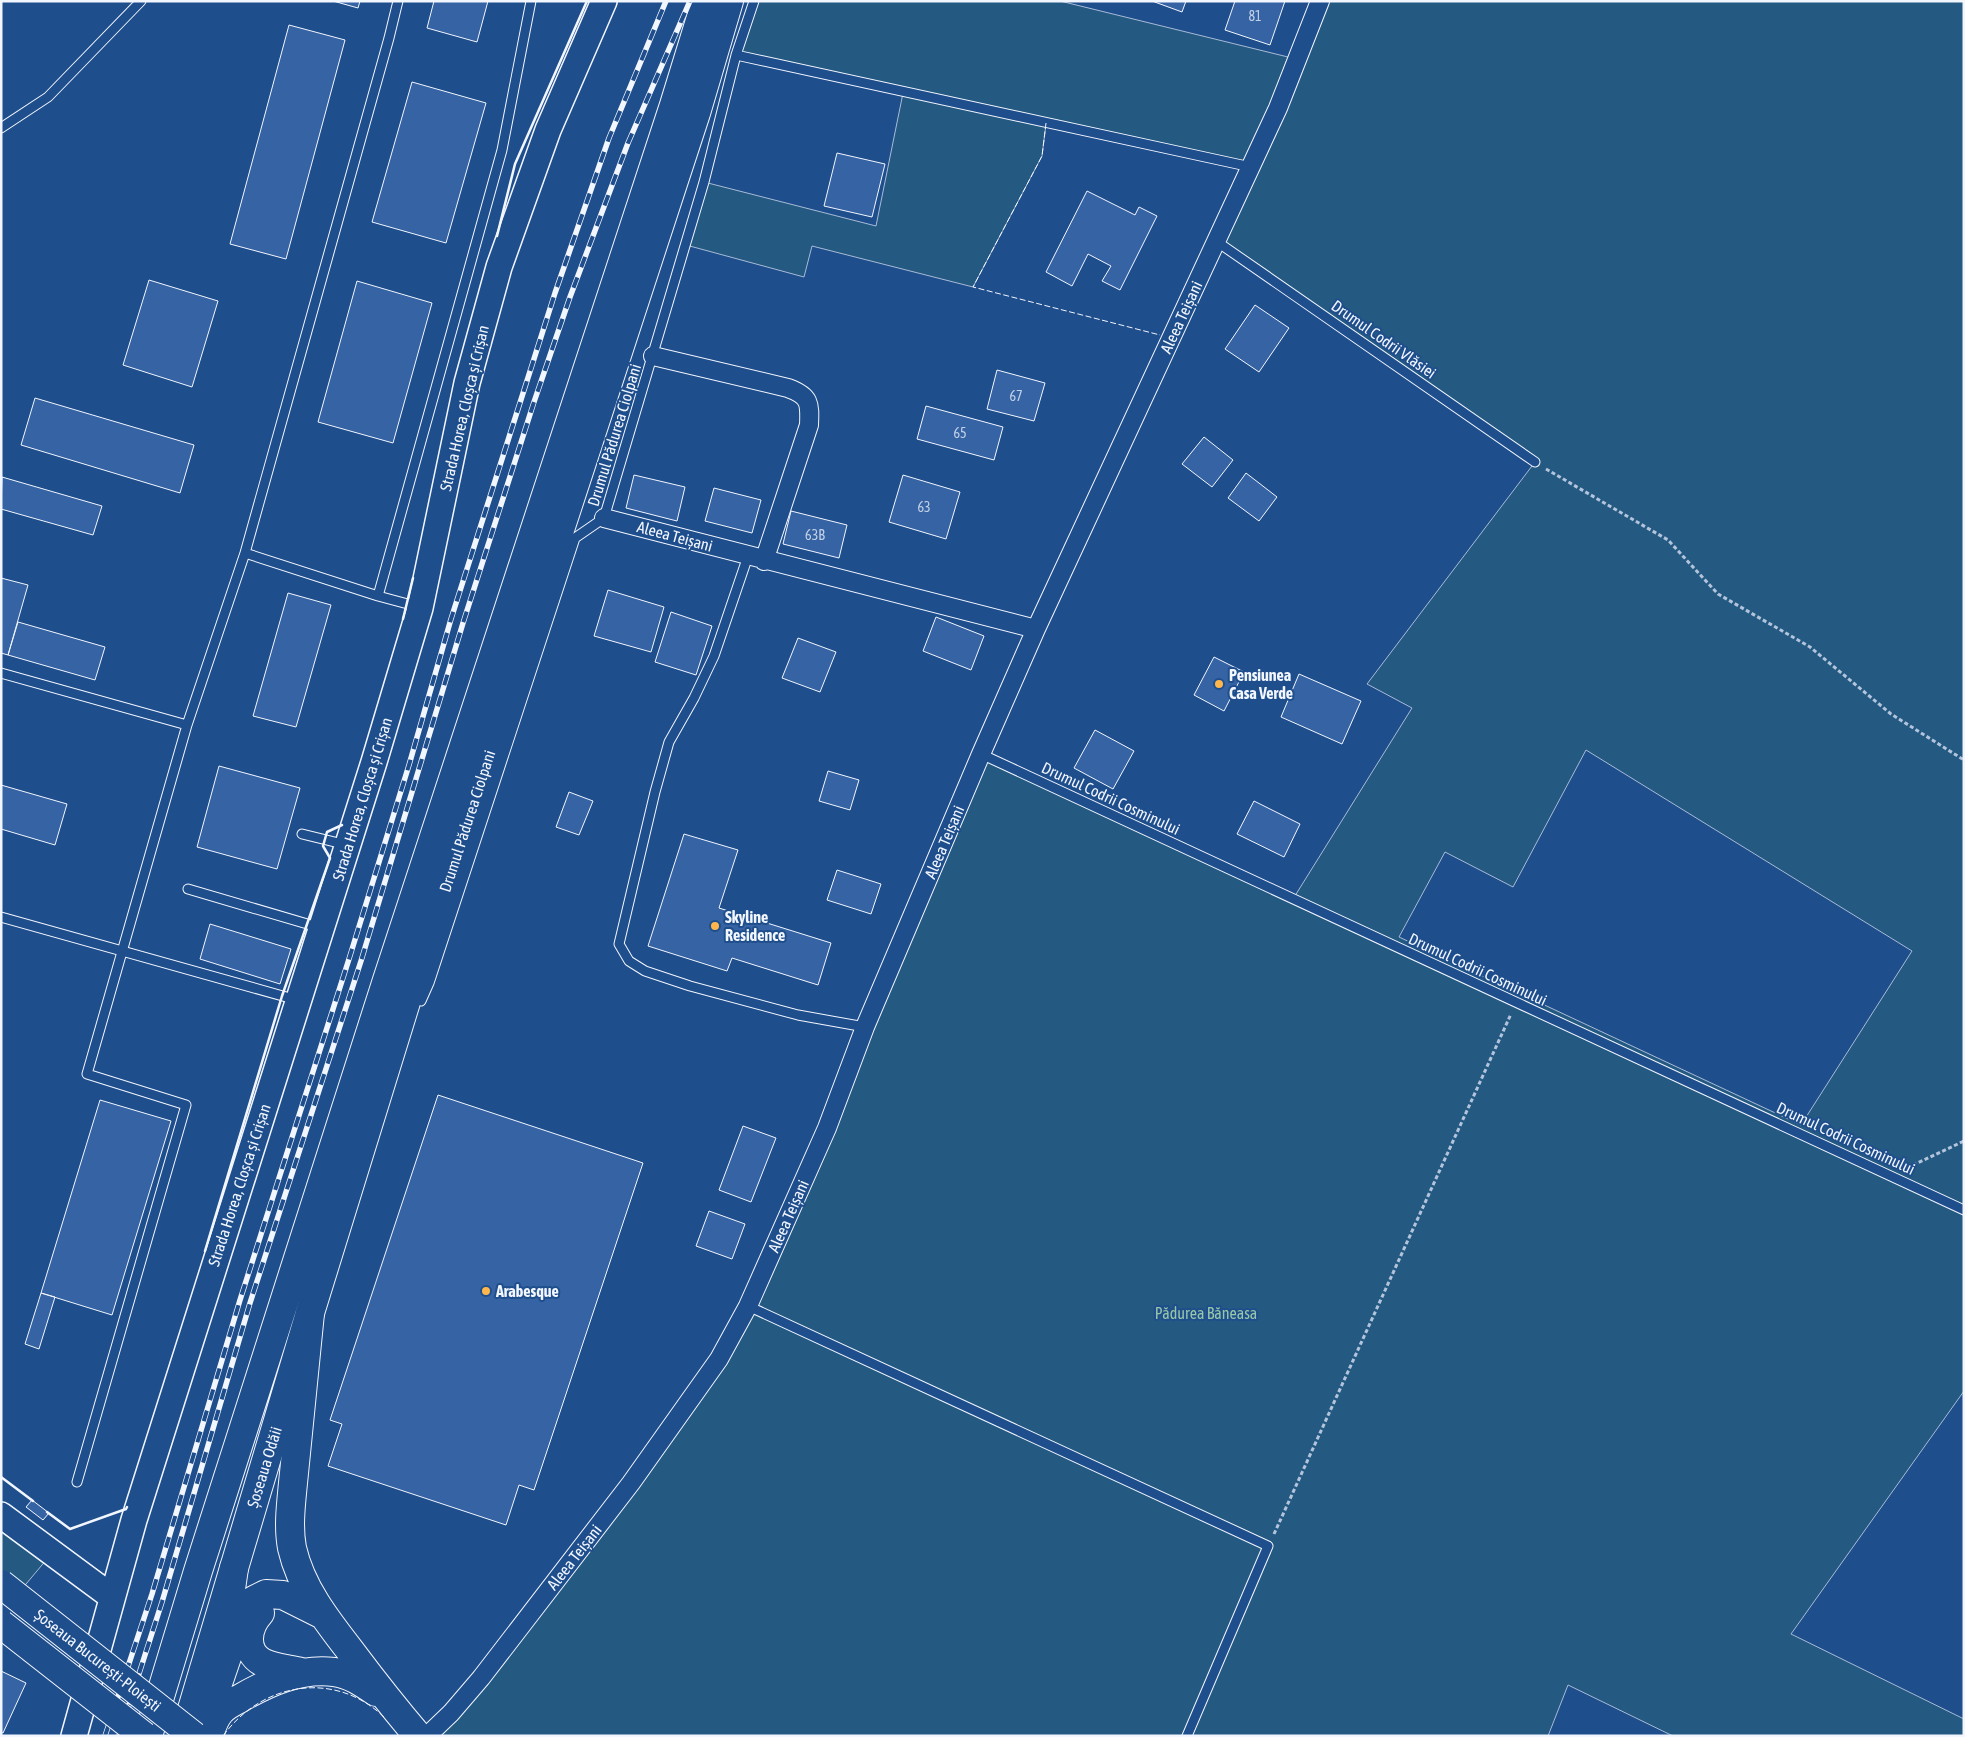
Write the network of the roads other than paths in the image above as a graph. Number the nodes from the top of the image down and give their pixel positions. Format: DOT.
graph roads {
  1 [pos="141,1"];
  2 [pos="398,1"];
  3 [pos="531,1"];
  4 [pos="604,1"];
  5 [pos="706,1"];
  6 [pos="729,1"];
  7 [pos="754,1"];
  8 [pos="1320,1"];
  9 [pos="736,55"];
  10 [pos="1,128"];
  11 [pos="1251,167"];
  12 [pos="1216,241"];
  13 [pos="653,356"];
  14 [pos="1535,462"];
  15 [pos="604,518"];
  16 [pos="245,553"];
  17 [pos="756,558"];
  18 [pos="378,596"];
  19 [pos="420,608"];
  20 [pos="1036,629"];
  21 [pos="1,673"];
  22 [pos="187,725"];
  23 [pos="981,754"];
  24 [pos="302,834"];
  25 [pos="347,846"];
  26 [pos="188,889"];
  27 [pos="1,917"];
  28 [pos="321,928"];
  29 [pos="121,951"];
  30 [pos="406,990"];
  31 [pos="298,1000"];
  32 [pos="865,1027"];
  33 [pos="1964,1210"];
  34 [pos="748,1306"];
  35 [pos="310,1312"];
  36 [pos="77,1482"];
  37 [pos="1,1515"];
  38 [pos="234,1568"];
  39 [pos="1,1584"];
  40 [pos="112,1597"];
  41 [pos="317,1612"];
  42 [pos="1,1624"];
  43 [pos="306,1672"];
  44 [pos="217,1684"];
  45 [pos="387,1700"];
  46 [pos="220,1711"];
  47 [pos="74,1736"];
  48 [pos="144,1736"];
  49 [pos="148,1736"];
  50 [pos="184,1736"];
  51 [pos="194,1736"];
  52 [pos="200,1736"];
  53 [pos="209,1736"];
  54 [pos="418,1736"];
  55 [pos="427,1736"];
  56 [pos="1188,1736"];
  1 -- 10 [label="lane"];
  2 -- 16 [label="lane"];
  3 -- 18 [label="lane"];
  4 -- 19 [label="street, Strada Horea, Cloșca și Crișan"];
  5 -- 30 [label="main road"];
  6 -- 30 [label="main road"];
  7 -- 9 [label="lane, Drumul Pădurea Ciolpani"];
  8 -- 11 [label="street, Aleea Teișani"];
  9 -- 11 [label="lane"];
  9 -- 13 [label="lane, Drumul Pădurea Ciolpani"];
  11 -- 12 [label="street, Aleea Teișani"];
  12 -- 14 [label="lane, Drumul Codrii Vlăsiei"];
  12 -- 20 [label="street, Aleea Teișani"];
  13 -- 15 [label="lane, Drumul Pădurea Ciolpani"];
  13 -- 17 [label="street"];
  15 -- 17 [label="street, Aleea Teișani"];
  15 -- 30 [label="lane, Drumul Pădurea Ciolpani"];
  16 -- 18 [label="lane"];
  16 -- 22 [label="lane"];
  17 -- 20 [label="street, Aleea Teișani"];
  17 -- 32 [label="lane"];
  18 -- 19 [label="lane"];
  19 -- 25 [label="street, Strada Horea, Cloșca și Crișan"];
  20 -- 23 [label="street, Aleea Teișani"];
  21 -- 22 [label="lane"];
  22 -- 29 [label="lane"];
  23 -- 32 [label="street, Aleea Teișani"];
  23 -- 33 [label="lane, Drumul Codrii Cosminului"];
  24 -- 25 [label="lane"];
  25 -- 28 [label="street, Strada Horea, Cloșca și Crișan"];
  26 -- 28 [label="lane"];
  27 -- 29 [label="lane"];
  28 -- 31 [label="street, Strada Horea, Cloșca și Crișan"];
  29 -- 31 [label="lane"];
  29 -- 36 [label="lane"];
  30 -- 35 [label="main road, Șoseaua Odăii"];
  30 -- 49 [label="main road"];
  31 -- 40 [label="street, Strada Horea, Cloșca și Crișan"];
  32 -- 34 [label="street, Aleea Teișani"];
  34 -- 55 [label="street, Aleea Teișani"];
  34 -- 56 [label="lane"];
  35 -- 38 [label="main road, Șoseaua Odăii"];
  35 -- 41 [label="main road"];
  37 -- 40 [label="street"];
  38 -- 44 [label="main road"];
  38 -- 50 [label="main road, Șoseaua Odăii"];
  39 -- 51 [label="main road, Șoseaua București-Ploiești, bridge"];
  40 -- 47 [label="street, Strada Horea, Cloșca și Crișan"];
  41 -- 43 [label="main road"];
  41 -- 44 [label="main road"];
  41 -- 45 [label="main road"];
  42 -- 48 [label="main road, Șoseaua București-Ploiești, bridge"];
  43 -- 45 [label="main road"];
  43 -- 46 [label="main road"];
  44 -- 46 [label="main road"];
  44 -- 52 [label="main road"];
  45 -- 54 [label="main road"];
  46 -- 53 [label="main road"];
}
